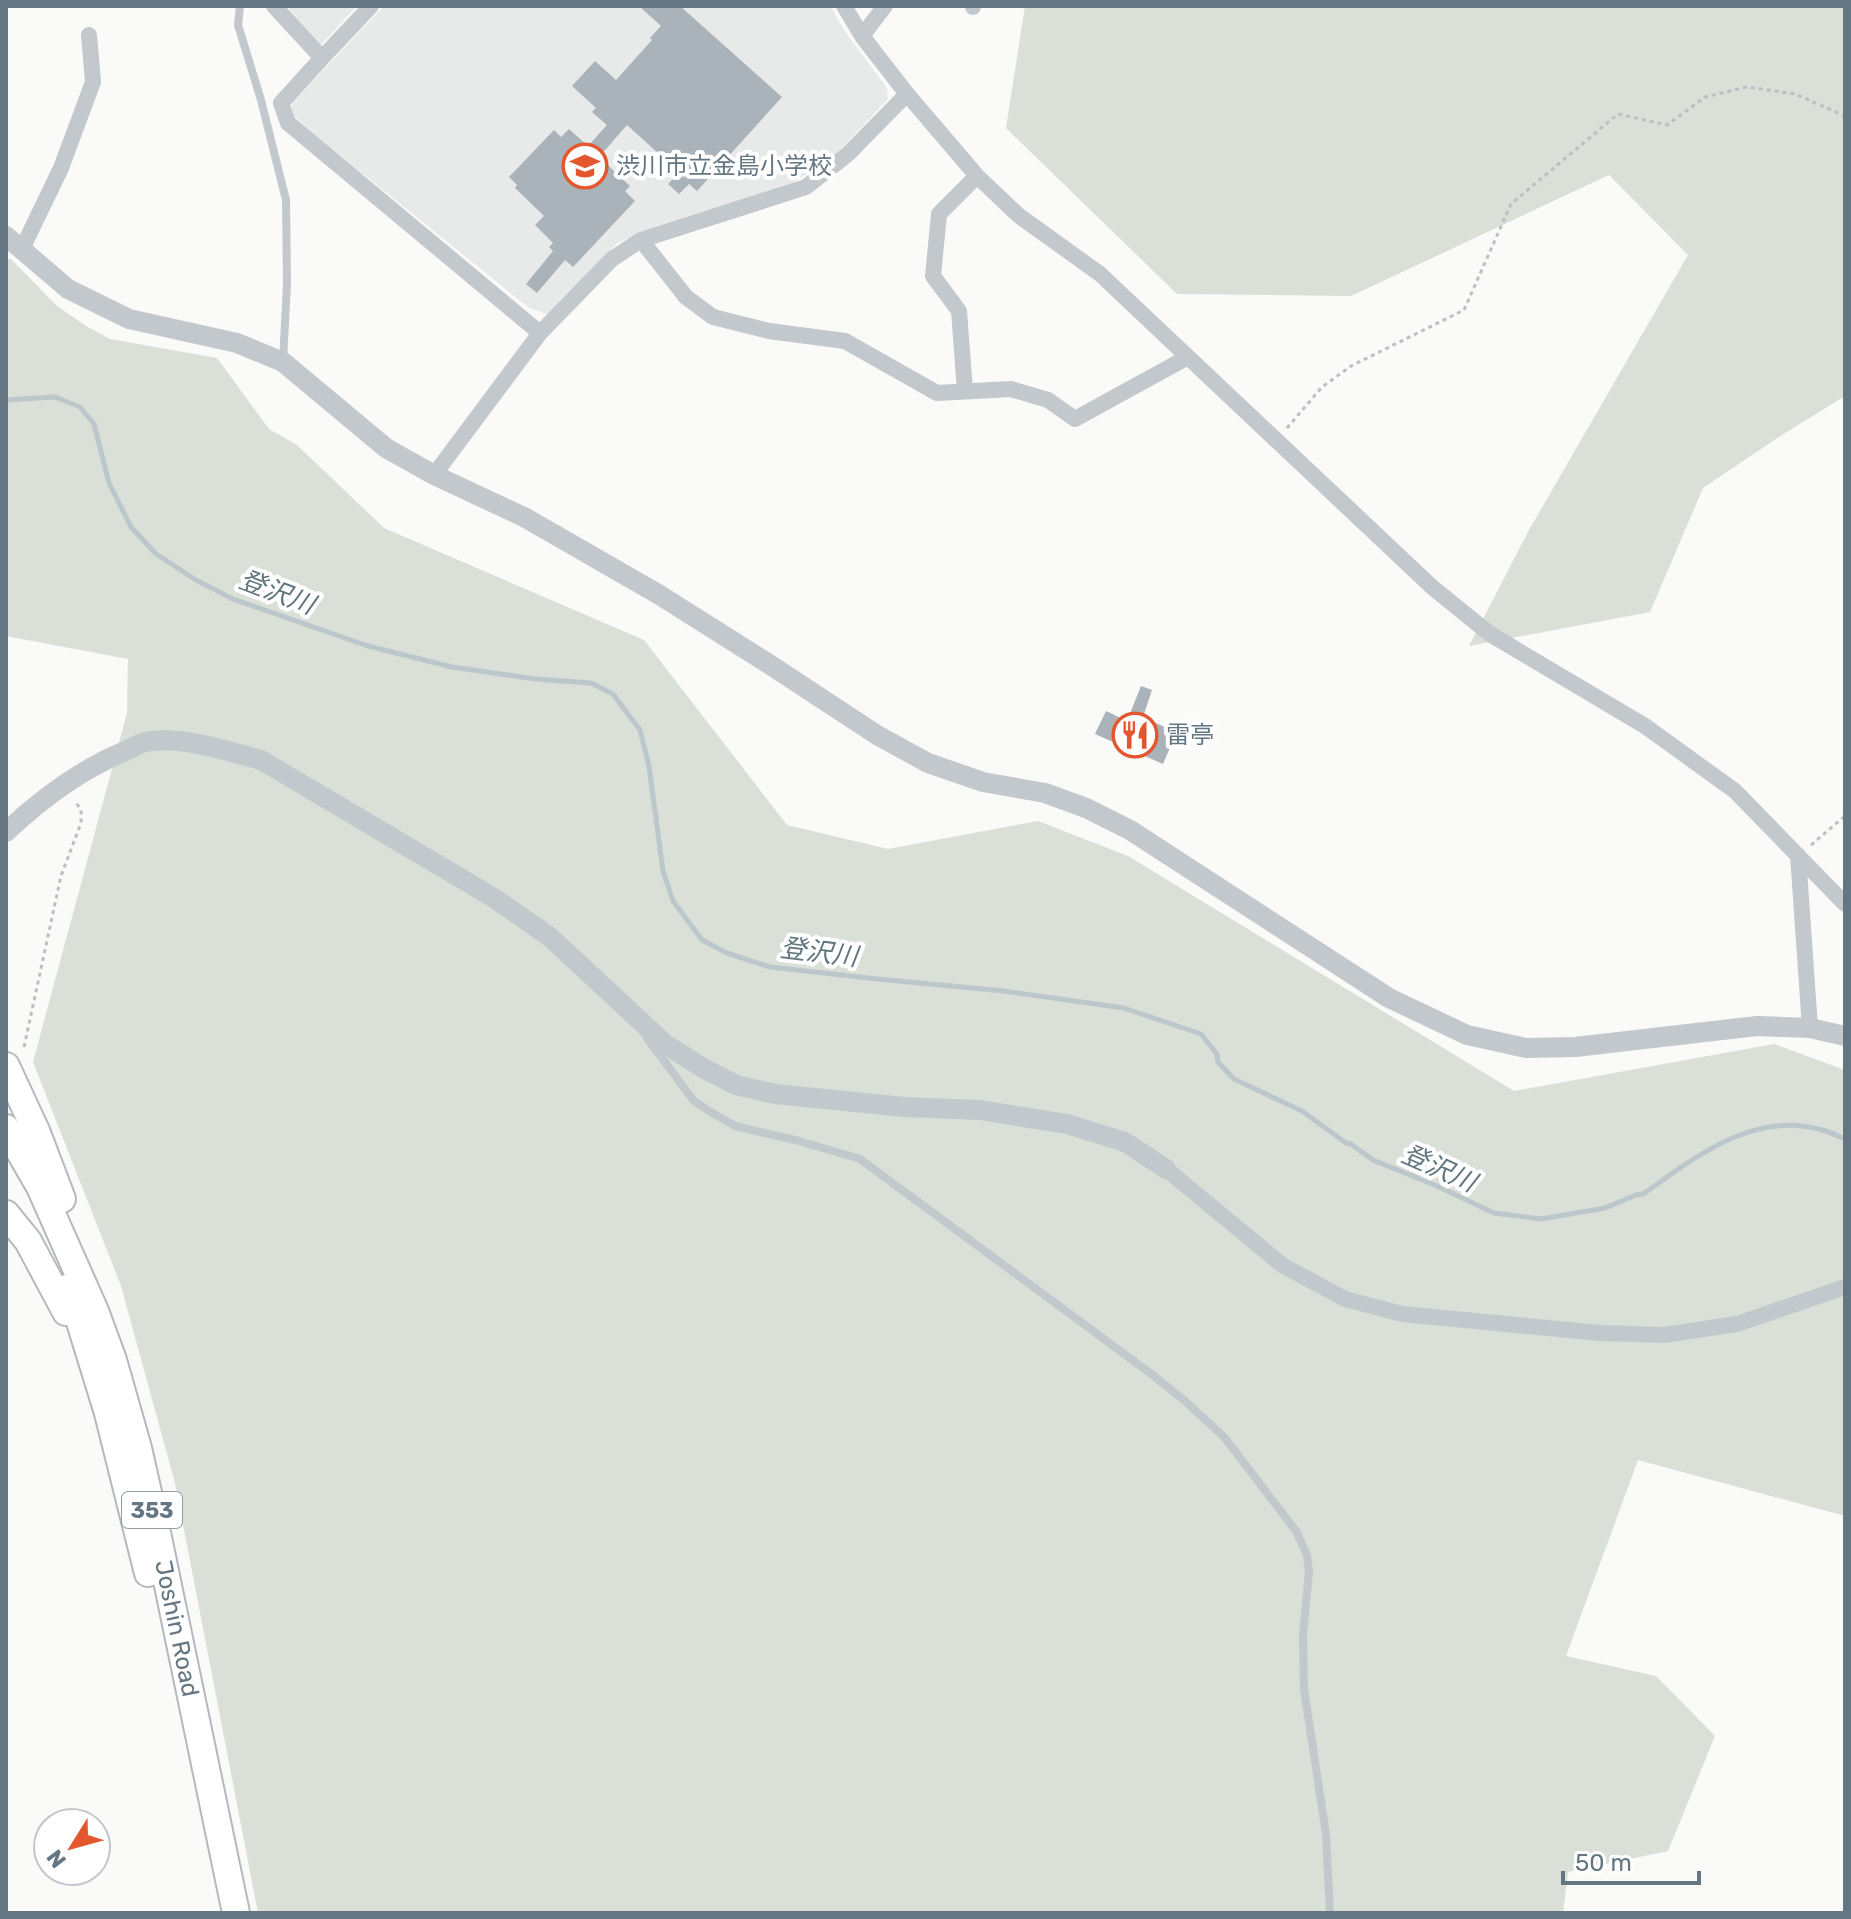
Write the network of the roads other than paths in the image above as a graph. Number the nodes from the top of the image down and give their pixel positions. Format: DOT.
graph roads {
  1 [pos="240,6"];
  2 [pos="274,6"];
  3 [pos="371,6"];
  4 [pos="844,6"];
  5 [pos="885,6"];
  6 [pos="89,35"];
  7 [pos="862,36"];
  8 [pos="322,58"];
  9 [pos="907,94"];
  10 [pos="977,176"];
  11 [pos="641,240"];
  12 [pos="14,243"];
  13 [pos="540,333"];
  14 [pos="1188,357"];
  15 [pos="283,362"];
  16 [pos="965,391"];
  17 [pos="434,475"];
  18 [pos="6,832"];
  19 [pos="1798,855"];
  20 [pos="1845,904"];
  21 [pos="623,1005"];
  22 [pos="1810,1028"];
  23 [pos="1845,1036"];
  24 [pos="15,1056"];
  25 [pos="6,1128"];
  26 [pos="6,1158"];
  27 [pos="1166,1169"];
  28 [pos="6,1214"];
  29 [pos="1845,1287"];
  30 [pos="113,1360"];
  31 [pos="101,1388"];
  32 [pos="220,1913"];
  33 [pos="236,1913"];
  34 [pos="1330,1913"];
  1 -- 15 [label="lane"];
  2 -- 8 [label="street"];
  3 -- 8 [label="street"];
  4 -- 7 [label="street"];
  5 -- 7 [label="street"];
  6 -- 12 [label="street"];
  7 -- 9 [label="street"];
  8 -- 13 [label="street"];
  9 -- 10 [label="street"];
  9 -- 11 [label="street"];
  10 -- 14 [label="street"];
  10 -- 16 [label="street"];
  11 -- 13 [label="street"];
  11 -- 16 [label="street"];
  12 -- 15 [label="street"];
  13 -- 17 [label="street"];
  14 -- 16 [label="street"];
  14 -- 19 [label="street"];
  15 -- 17 [label="street"];
  17 -- 22 [label="street"];
  18 -- 21 [label="street"];
  19 -- 20 [label="street"];
  19 -- 22 [label="street"];
  21 -- 27 [label="street"];
  21 -- 34 [label="lane"];
  22 -- 23 [label="street"];
  24 -- 30 [label="highway"];
  25 -- 30 [label="highway, Joshin Road / 353"];
  26 -- 31 [label="highway, Joshin Road / 353"];
  27 -- 29 [label="street"];
  28 -- 31 [label="highway"];
  30 -- 33 [label="highway, Joshin Road / 353"];
  31 -- 32 [label="highway, Joshin Road / 353"];
}
